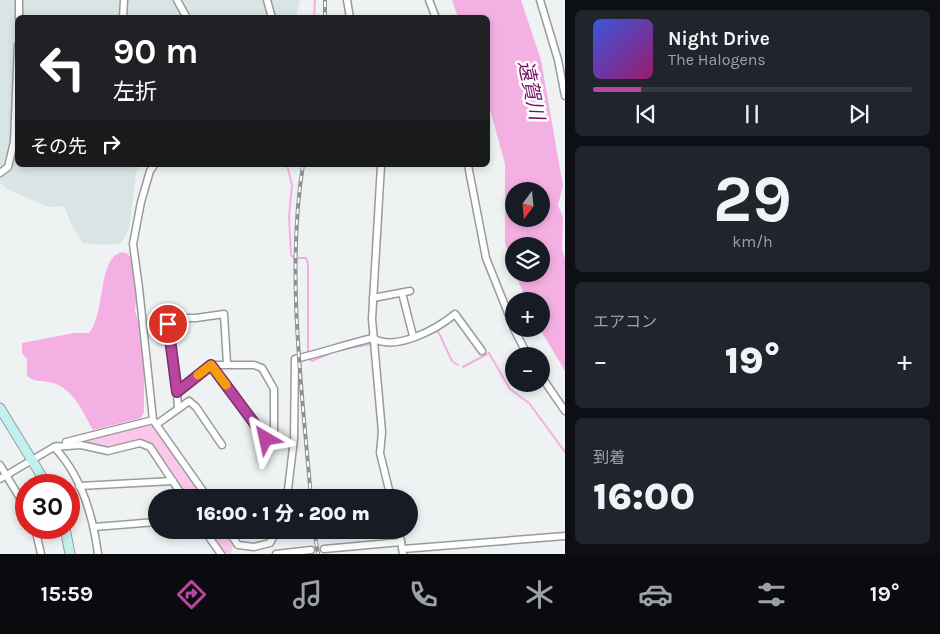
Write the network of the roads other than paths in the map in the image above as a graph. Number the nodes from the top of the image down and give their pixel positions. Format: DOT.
graph roads {
  1 [pos="19,0"];
  2 [pos="124,0"];
  3 [pos="177,0"];
  4 [pos="267,0"];
  5 [pos="347,0"];
  6 [pos="429,0"];
  7 [pos="540,0"];
  8 [pos="19,15"];
  9 [pos="123,15"];
  10 [pos="186,15"];
  11 [pos="271,15"];
  12 [pos="350,15"];
  13 [pos="435,15"];
  14 [pos="565,96"];
  15 [pos="15,145"];
  16 [pos="153,167"];
  17 [pos="381,167"];
  18 [pos="468,167"];
  19 [pos="0,173"];
  20 [pos="410,290"];
  21 [pos="402,293"];
  22 [pos="374,298"];
  23 [pos="505,306"];
  24 [pos="413,336"];
  25 [pos="373,342"];
  26 [pos="482,351"];
  27 [pos="227,364"];
  28 [pos="211,365"];
  29 [pos="550,389"];
  30 [pos="177,392"];
  31 [pos="0,408"];
  32 [pos="178,408"];
  33 [pos="565,411"];
  34 [pos="155,422"];
  35 [pos="222,445"];
  36 [pos="54,447"];
  37 [pos="32,459"];
  38 [pos="0,465"];
  39 [pos="41,474"];
  40 [pos="73,474"];
  41 [pos="3,477"];
  42 [pos="173,481"];
  43 [pos="80,486"];
  44 [pos="178,489"];
  45 [pos="202,489"];
  46 [pos="288,489"];
  47 [pos="389,489"];
  48 [pos="15,493"];
  49 [pos="148,523"];
  50 [pos="94,527"];
  51 [pos="565,536"];
  52 [pos="38,539"];
  53 [pos="67,539"];
  54 [pos="210,539"];
  55 [pos="234,539"];
  56 [pos="272,539"];
  57 [pos="269,544"];
  58 [pos="238,545"];
  59 [pos="324,549"];
  60 [pos="402,549"];
  61 [pos="312,550"];
  62 [pos="41,554"];
  63 [pos="70,554"];
  64 [pos="98,554"];
  65 [pos="221,554"];
  66 [pos="234,554"];
  67 [pos="276,554"];
  1 -- 8 [label="street"];
  2 -- 9 [label="street"];
  3 -- 10 [label="street"];
  4 -- 11 [label="street"];
  5 -- 12 [label="street"];
  6 -- 13 [label="street"];
  7 -- 14 [label="street"];
  15 -- 19 [label="street"];
  16 -- 34 [label="street"];
  17 -- 22 [label="street"];
  18 -- 23 [label="street"];
  20 -- 21 [label="street"];
  21 -- 22 [label="street"];
  21 -- 24 [label="street"];
  22 -- 25 [label="street"];
  24 -- 25 [label="street"];
  24 -- 26 [label="street"];
  25 -- 46 [label="street"];
  25 -- 47 [label="street"];
  27 -- 28 [label="street"];
  27 -- 28 [label="street"];
  27 -- 30 [label="street"];
  28 -- 30 [label="street"];
  29 -- 33 [label="street"];
  30 -- 32 [label="street"];
  31 -- 37 [label="main road"];
  32 -- 34 [label="street"];
  32 -- 35 [label="street"];
  34 -- 36 [label="street"];
  34 -- 45 [label="street"];
  36 -- 37 [label="street"];
  36 -- 40 [label="street"];
  36 -- 42 [label="street"];
  37 -- 39 [label="main road"];
  37 -- 41 [label="street"];
  38 -- 41 [label="street"];
  41 -- 48 [label="street"];
  42 -- 43 [label="street"];
  42 -- 44 [label="street"];
  43 -- 50 [label="street"];
  49 -- 50 [label="street"];
  50 -- 64 [label="street"];
  51 -- 60 [label="street"];
  52 -- 62 [label="street"];
  53 -- 63 [label="main road"];
  54 -- 65 [label="street"];
  55 -- 58 [label="street"];
  56 -- 57 [label="street"];
  57 -- 58 [label="street"];
  57 -- 67 [label="street"];
  58 -- 66 [label="street"];
  59 -- 60 [label="street"];
  61 -- 67 [label="street"];
}
